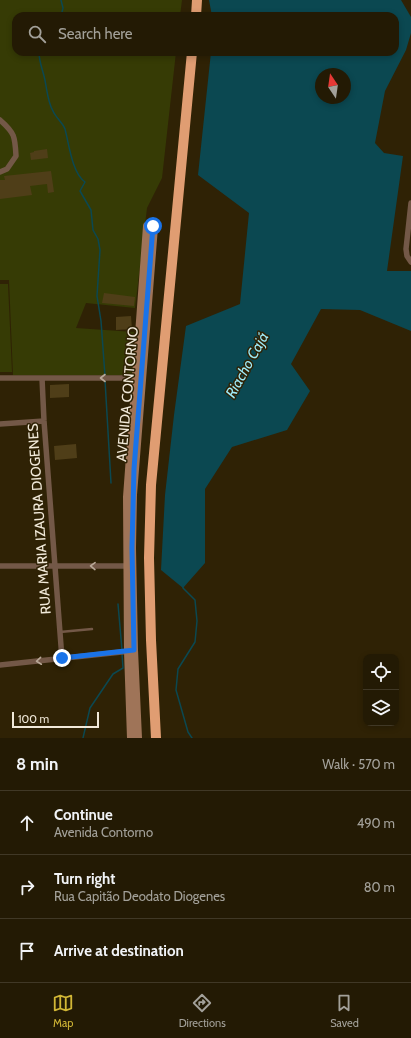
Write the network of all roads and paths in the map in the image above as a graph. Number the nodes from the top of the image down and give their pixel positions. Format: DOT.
graph roads {
  1 [pos="197,0"];
  2 [pos="196,12"];
  3 [pos="192,56"];
  4 [pos="0,120"];
  5 [pos="0,172"];
  6 [pos="411,207"];
  7 [pos="147,226"];
  8 [pos="411,262"];
  9 [pos="0,378"];
  10 [pos="42,378"];
  11 [pos="139,378"];
  12 [pos="44,421"];
  13 [pos="0,424"];
  14 [pos="55,565"];
  15 [pos="0,566"];
  16 [pos="130,566"];
  17 [pos="92,629"];
  18 [pos="60,632"];
  19 [pos="131,651"];
  20 [pos="62,658"];
  21 [pos="0,665"];
  22 [pos="131,738"];
  23 [pos="138,738"];
  24 [pos="156,738"];
  1 -- 2 [label="highway"];
  3 -- 24 [label="highway"];
  4 -- 5 [label="street"];
  6 -- 8 [label="street"];
  7 -- 11 [label="street"];
  9 -- 10 [label="street"];
  11 -- 10 [label="street, one-way"];
  10 -- 12 [label="street, RUA MARIA IZAURA DIOGENES"];
  11 -- 16 [label="street"];
  12 -- 13 [label="street"];
  12 -- 14 [label="street, RUA MARIA IZAURA DIOGENES"];
  14 -- 15 [label="street"];
  16 -- 14 [label="street, one-way"];
  14 -- 18 [label="street, RUA MARIA IZAURA DIOGENES"];
  16 -- 19 [label="street"];
  17 -- 18 [label="lane"];
  18 -- 20 [label="street, RUA MARIA IZAURA DIOGENES"];
  19 -- 20 [label="street"];
  19 -- 22 [label="street"];
  19 -- 23 [label="street"];
  20 -- 21 [label="street, one-way"];
}
